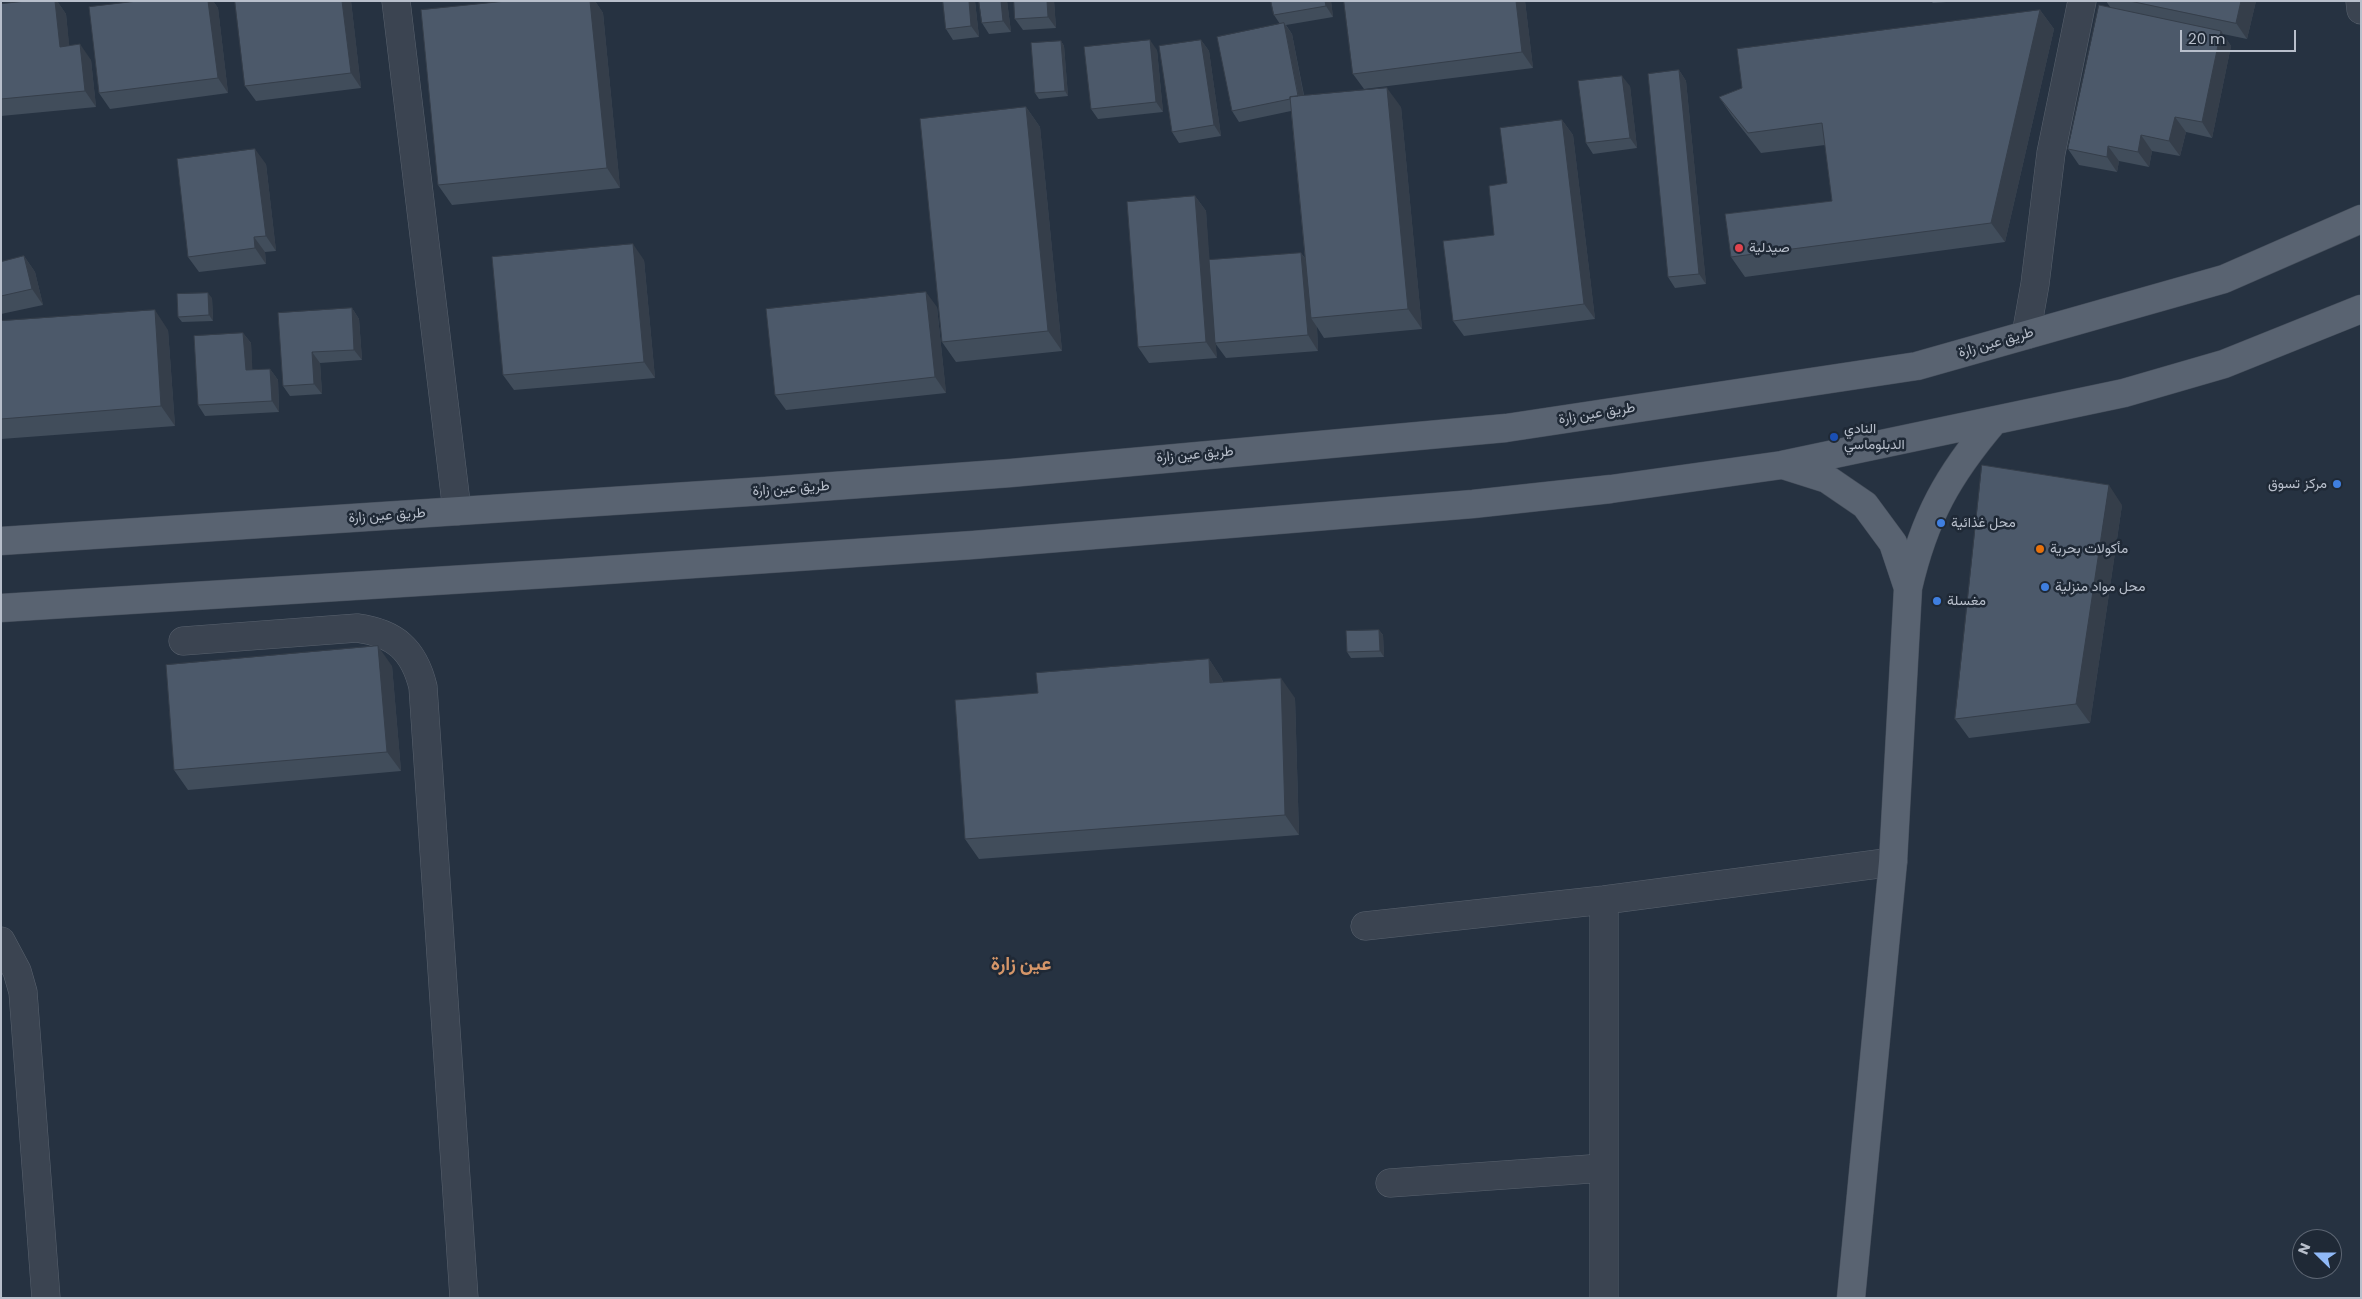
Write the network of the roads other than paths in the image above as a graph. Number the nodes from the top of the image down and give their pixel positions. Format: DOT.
graph roads {
  1 [pos="396,1"];
  2 [pos="2082,1"];
  3 [pos="2360,1"];
  4 [pos="2361,10"];
  5 [pos="2361,219"];
  6 [pos="2361,309"];
  7 [pos="2026,335"];
  8 [pos="1994,421"];
  9 [pos="1782,465"];
  10 [pos="457,511"];
  11 [pos="1,541"];
  12 [pos="1908,588"];
  13 [pos="1,608"];
  14 [pos="183,641"];
  15 [pos="1892,862"];
  16 [pos="1604,900"];
  17 [pos="1364,926"];
  18 [pos="1,941"];
  19 [pos="1604,1168"];
  20 [pos="1390,1183"];
  21 [pos="46,1298"];
  22 [pos="464,1298"];
  23 [pos="1604,1298"];
  24 [pos="1851,1298"];
  1 -- 10 [label="street"];
  2 -- 7 [label="street"];
  3 -- 4 [label="street"];
  5 -- 7 [label="main road, طريق عين زارة"];
  6 -- 8 [label="main road"];
  7 -- 10 [label="main road, طريق عين زارة"];
  8 -- 9 [label="main road"];
  8 -- 12 [label="main road"];
  9 -- 12 [label="main road"];
  9 -- 13 [label="main road"];
  10 -- 11 [label="main road, طريق عين زارة"];
  12 -- 15 [label="main road"];
  14 -- 22 [label="street"];
  15 -- 16 [label="street"];
  15 -- 24 [label="main road"];
  16 -- 17 [label="street"];
  16 -- 19 [label="street"];
  18 -- 21 [label="street"];
  19 -- 20 [label="street"];
  19 -- 23 [label="street"];
}
